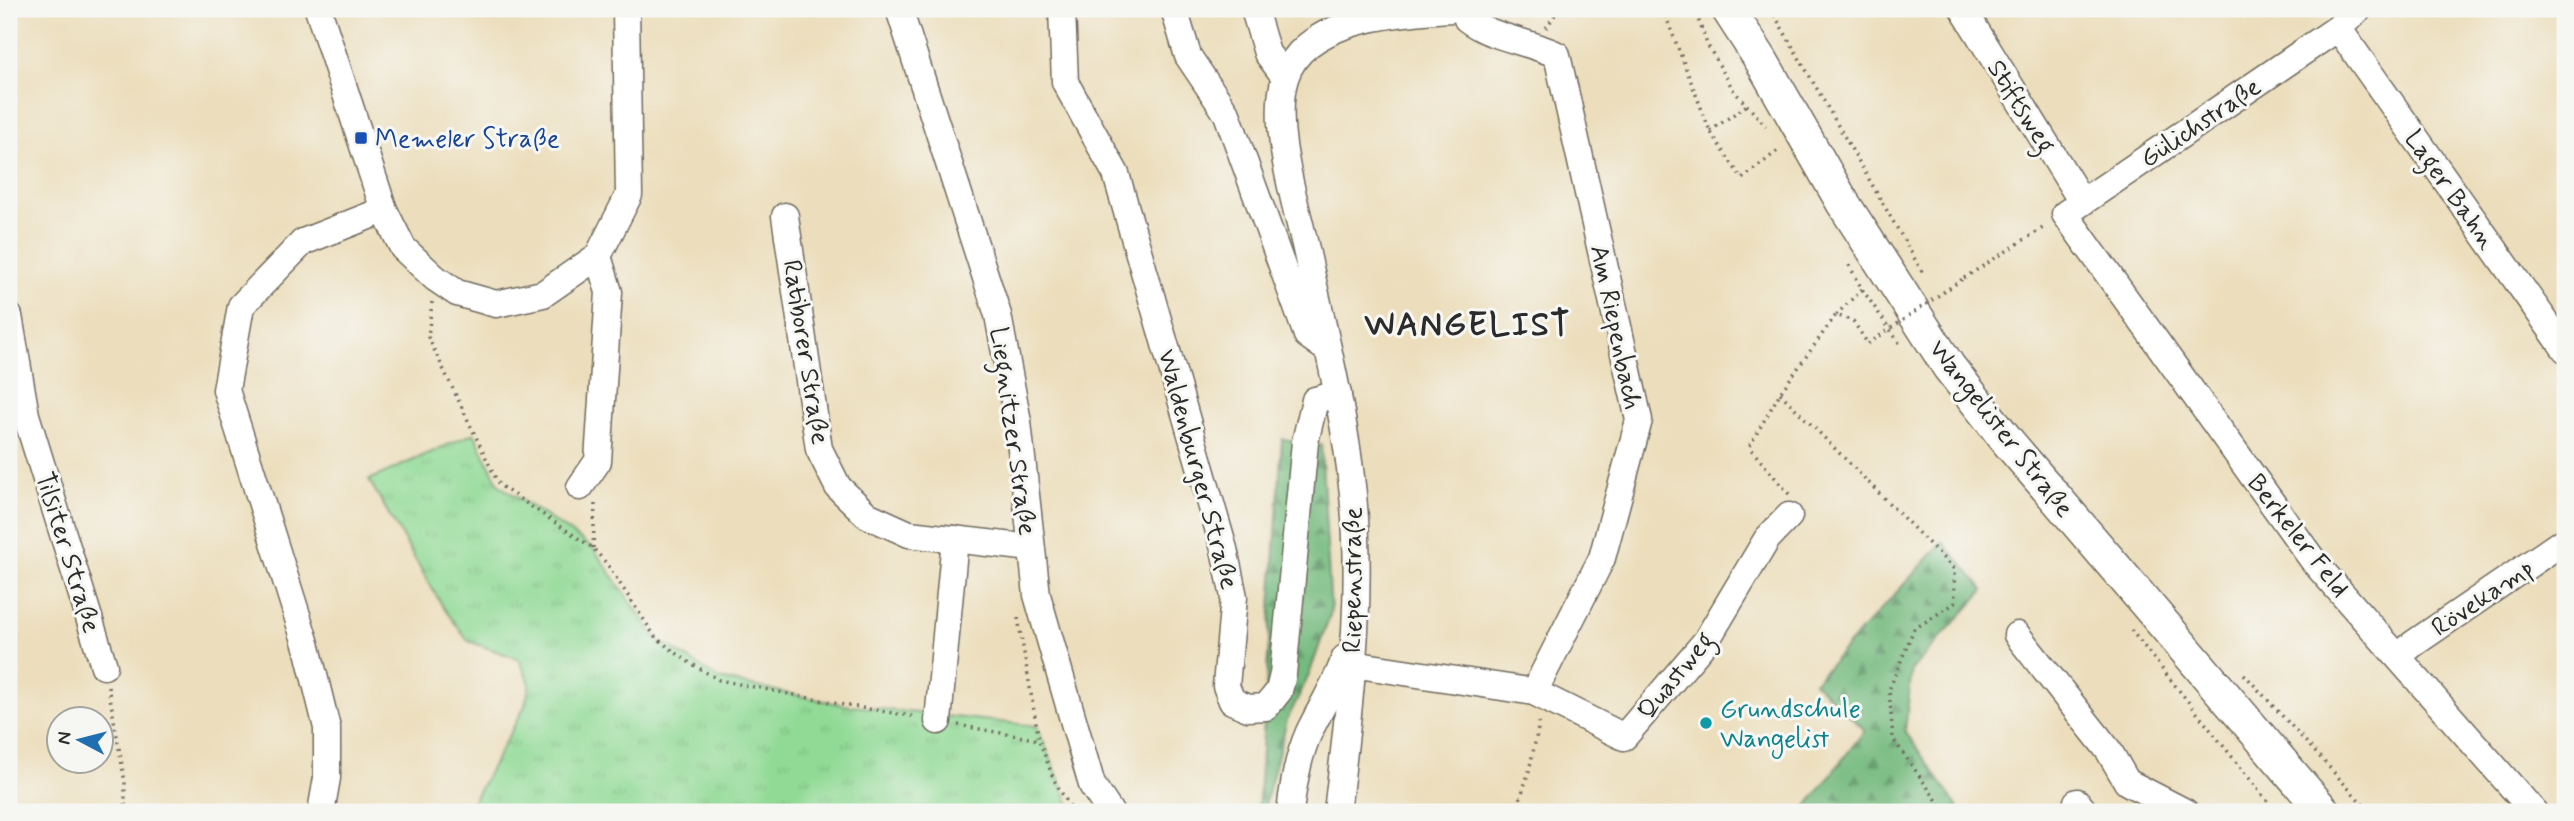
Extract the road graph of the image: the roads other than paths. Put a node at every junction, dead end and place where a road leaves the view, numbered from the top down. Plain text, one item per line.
1 (318, 9) edge
2 (626, 9) edge
3 (899, 9) edge
4 (1062, 9) edge
5 (1174, 9) edge
6 (1254, 9) edge
7 (1451, 9) edge
8 (1467, 9) edge
9 (1728, 9) edge
10 (1963, 9) edge
11 (2348, 15) edge
12 (1285, 77) junction
13 (2074, 208) junction
14 (384, 210) junction
15 (785, 216) dead end
16 (598, 256) junction
17 (9, 316) edge
18 (2565, 349) edge
19 (1328, 350) junction
20 (1338, 394) junction
21 (580, 487) road end
22 (1789, 516) road end
23 (955, 539) junction
24 (2565, 540) edge
25 (1031, 548) junction
26 (1354, 630) junction
27 (2017, 635) dead end
28 (2399, 656) junction
29 (1353, 664) junction
30 (104, 666) road end
31 (1539, 694) junction
32 (937, 721) road end
33 (1341, 777) junction
34 (1291, 800) edge
35 (321, 812) edge
36 (1110, 812) edge
37 (1337, 812) edge
38 (2185, 812) edge
39 (2324, 812) edge
40 (2534, 812) edge

1 - 14 street
2 - 16 street
3 - 25 street, Liegnitzer Straße
4 - 20 street, Waldenburger Straße
5 - 19 street
6 - 12 street
7 - 12 street
8 - 31 street, Am Riepenbach
9 - 39 main road, Wangelister Straße
10 - 13 street, Stiftsweg
11 - 13 street, Gülichstraße
11 - 18 street, Lager Bahn
12 - 19 street, Riepenstraße
13 - 28 street, Berkeler Feld
14 - 16 street
14 - 35 street
15 - 23 street, Ratiborer Straße
16 - 21 street
17 - 30 street, Tilsiter Straße
19 - 20 street, Riepenstraße
20 - 26 street, Riepenstraße
22 - 31 street, Quastweg
23 - 25 street, Ratiborer Straße
23 - 32 street
24 - 28 street, Rövekamp
25 - 36 street, Liegnitzer Straße
26 - 29 street, Riepenstraße
26 - 34 street
27 - 38 street
28 - 40 street, Berkeler Feld
29 - 31 street, Quastweg
29 - 33 street, Riepenstraße
33 - 34 street
33 - 37 street, Riepenstraße

